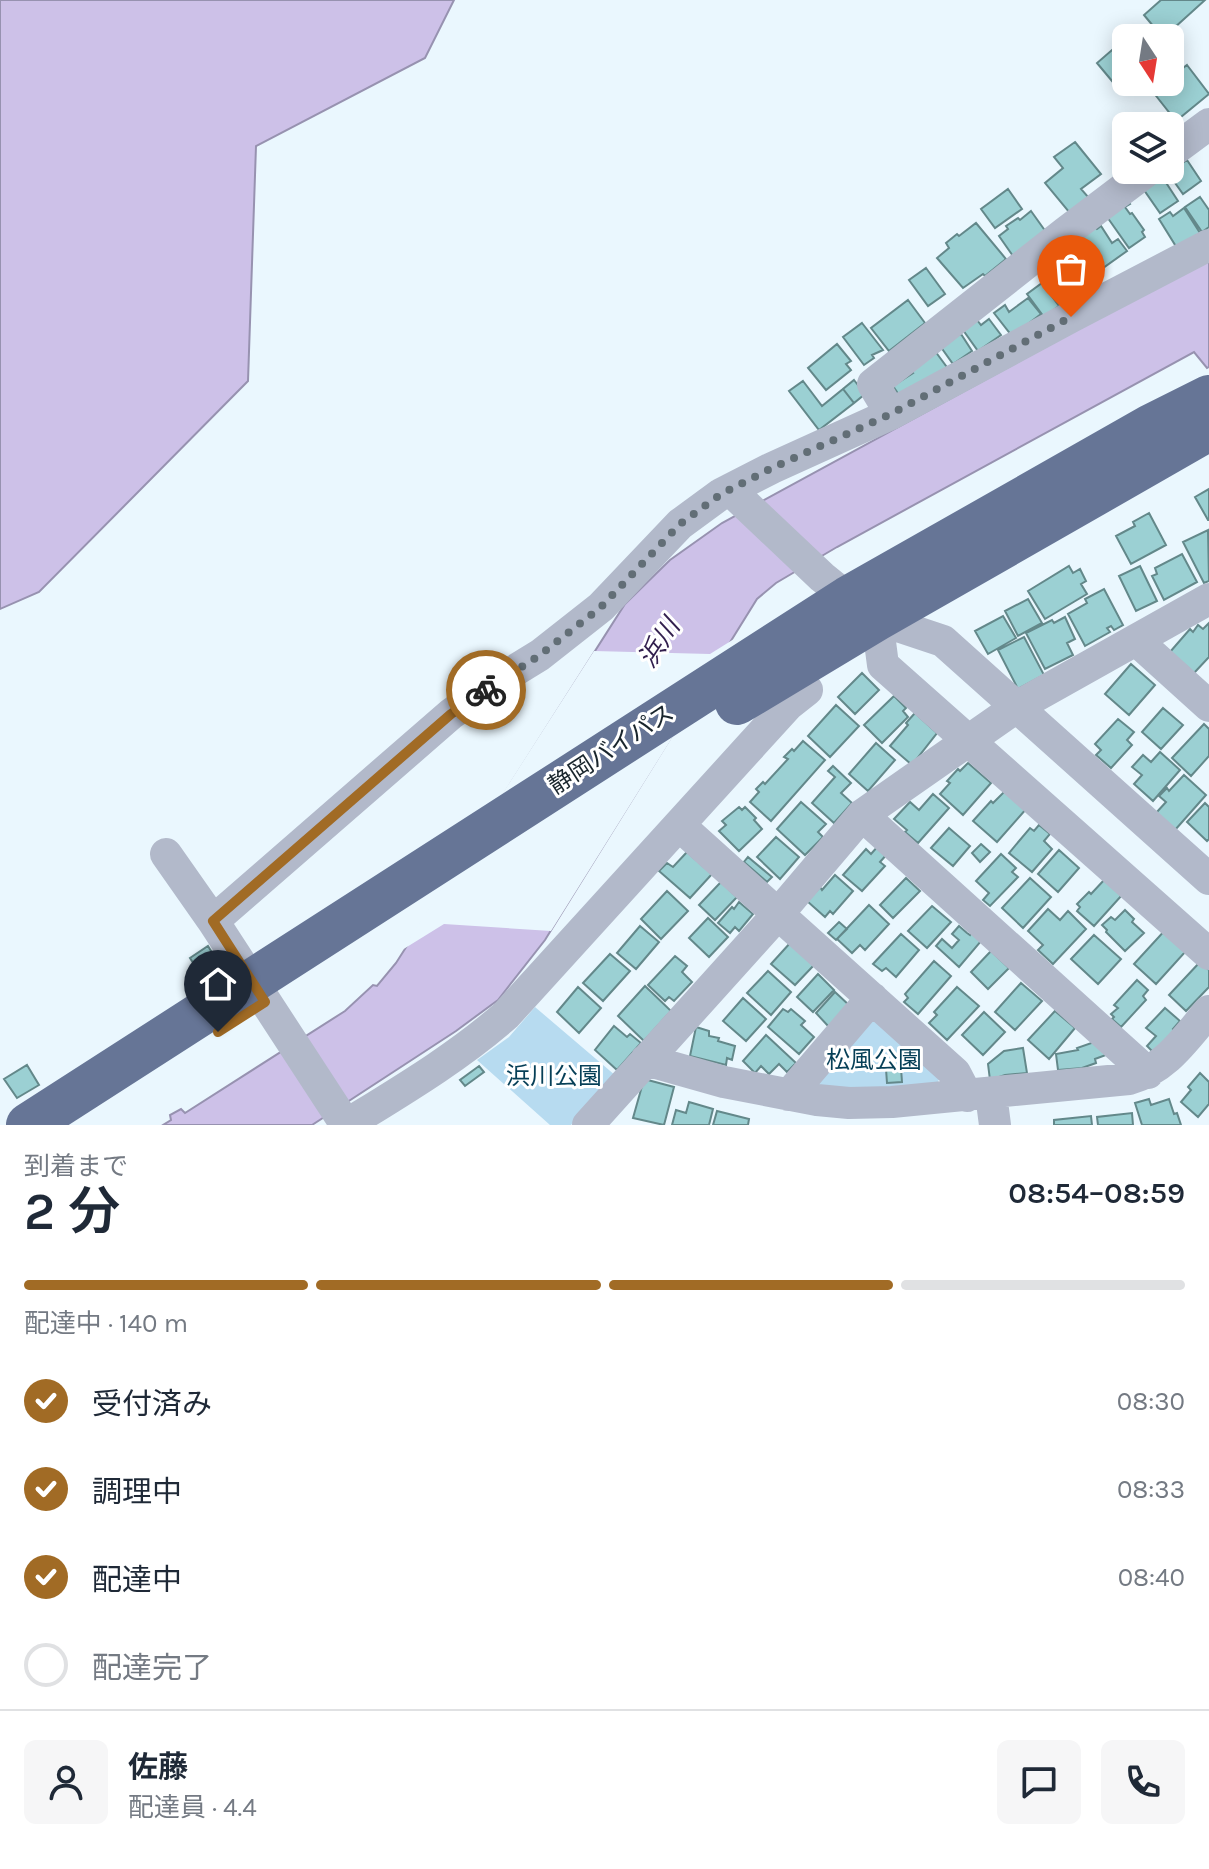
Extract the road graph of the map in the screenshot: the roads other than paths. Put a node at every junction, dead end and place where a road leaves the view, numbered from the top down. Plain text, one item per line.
1 (1209, 124) edge
2 (1184, 143) edge
3 (1129, 184) edge
4 (1209, 245) edge
5 (1209, 397) edge
6 (891, 414) junction
7 (1209, 429) edge
8 (736, 494) junction
9 (849, 598) junction
10 (1209, 599) edge
11 (1136, 640) junction
12 (807, 690) dead end
13 (1018, 706) junction
14 (1209, 706) edge
15 (969, 742) junction
16 (862, 815) junction
17 (680, 826) junction
18 (166, 854) dead end
19 (1209, 879) edge
20 (778, 914) junction
21 (213, 921) junction
22 (1209, 954) edge
23 (259, 992) junction
24 (872, 998) junction
25 (1209, 1011) edge
26 (646, 1060) junction
27 (1148, 1073) junction
28 (789, 1095) junction
29 (984, 1105) edge
30 (28, 1125) edge
31 (74, 1125) edge
32 (346, 1125) edge
33 (356, 1125) edge
34 (588, 1125) edge

1 - 2 street
3 - 6 street
4 - 6 street
5 - 9 highway, 静岡バイパス
6 - 8 street
7 - 9 highway, 静岡バイパス
8 - 9 street
8 - 21 street
9 - 13 street
9 - 15 street
9 - 23 highway, 静岡バイパス
9 - 23 highway, 静岡バイパス
10 - 11 street
11 - 13 street
11 - 14 street
12 - 17 street
13 - 15 street
13 - 19 street
15 - 16 street
15 - 22 street
16 - 20 street
16 - 27 street
17 - 20 street
17 - 32 street
18 - 21 street
20 - 24 street
20 - 26 street
21 - 23 street
23 - 30 highway, 静岡バイパス
23 - 31 highway, 静岡バイパス
23 - 32 street
24 - 28 street
24 - 29 street
25 - 27 street
26 - 28 street
26 - 34 street
27 - 29 street
28 - 29 street
32 - 33 street

